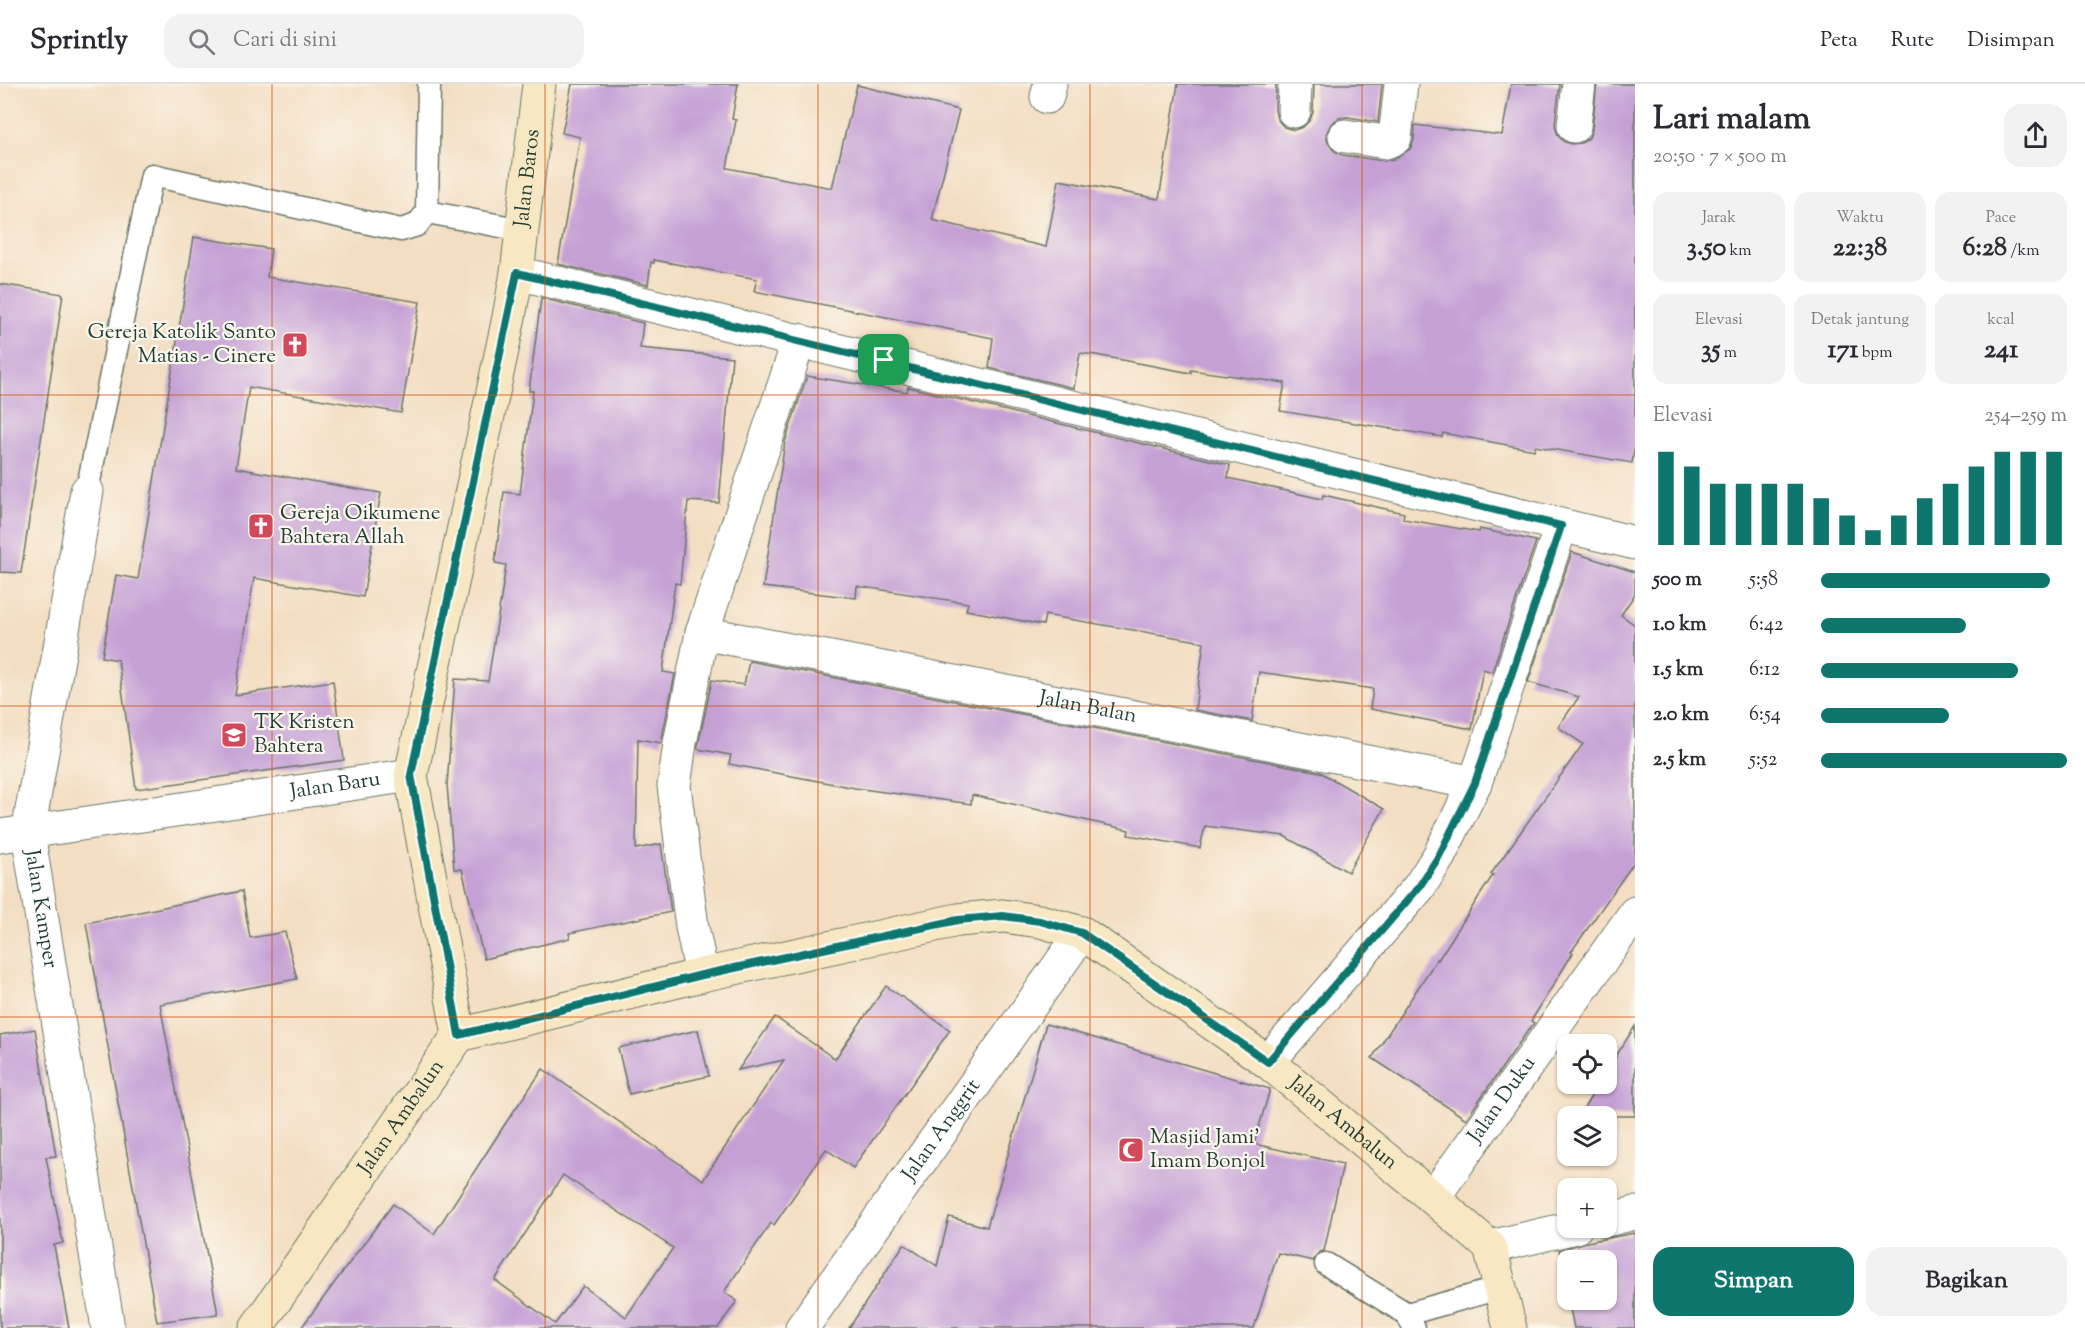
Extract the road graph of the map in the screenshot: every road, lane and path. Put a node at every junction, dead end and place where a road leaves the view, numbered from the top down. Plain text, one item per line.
1 (429, 84) edge
2 (539, 84) edge
3 (1401, 84) edge
4 (1579, 84) edge
5 (1574, 126) dead end
6 (1345, 136) dead end
7 (427, 212) junction
8 (522, 230) junction
9 (517, 273) junction
10 (799, 340) junction
11 (87, 491) joint
12 (1561, 526) junction
13 (1635, 543) edge
14 (702, 633) junction
15 (411, 775) junction
16 (1475, 783) junction
17 (14, 835) edge
18 (1635, 913) edge
19 (1082, 933) junction
20 (702, 975) junction
21 (459, 1035) junction
22 (1268, 1062) junction
23 (1433, 1198) junction
24 (1635, 1213) edge
25 (1617, 1217) edge
26 (1557, 1231) edge
27 (1490, 1247) junction
28 (1326, 1264) dead end
29 (1500, 1288) junction
30 (1410, 1321) edge
31 (108, 1328) edge
32 (256, 1328) edge
33 (802, 1328) edge
34 (1510, 1328) edge

1 - 7 lane
2 - 8 street, Jalan Baros
3 - 6 street
4 - 5 street
7 - 8 lane
7 - 11 lane
8 - 9 street, Jalan Baros
9 - 10 street
9 - 15 street, Jalan Baros
10 - 12 street
10 - 14 street
11 - 17 street, Jalan Kamper
12 - 13 street
12 - 16 street
14 - 16 street, Jalan Balan
14 - 20 street
15 - 17 street, Jalan Baru
15 - 21 street, Jalan Baru
16 - 22 street
17 - 31 street, Jalan Kamper
18 - 23 street, Jalan Duku
19 - 20 street, Jalan Ambalun
19 - 22 street, Jalan Ambalun
19 - 33 street, Jalan Anggrit
20 - 21 street, Jalan Ambalun
21 - 32 street, Jalan Ambalun
22 - 23 street, Jalan Ambalun
23 - 27 street, Jalan Ambalun
24 - 25 street
26 - 27 street
27 - 29 street
28 - 30 lane
29 - 30 lane
29 - 34 street

